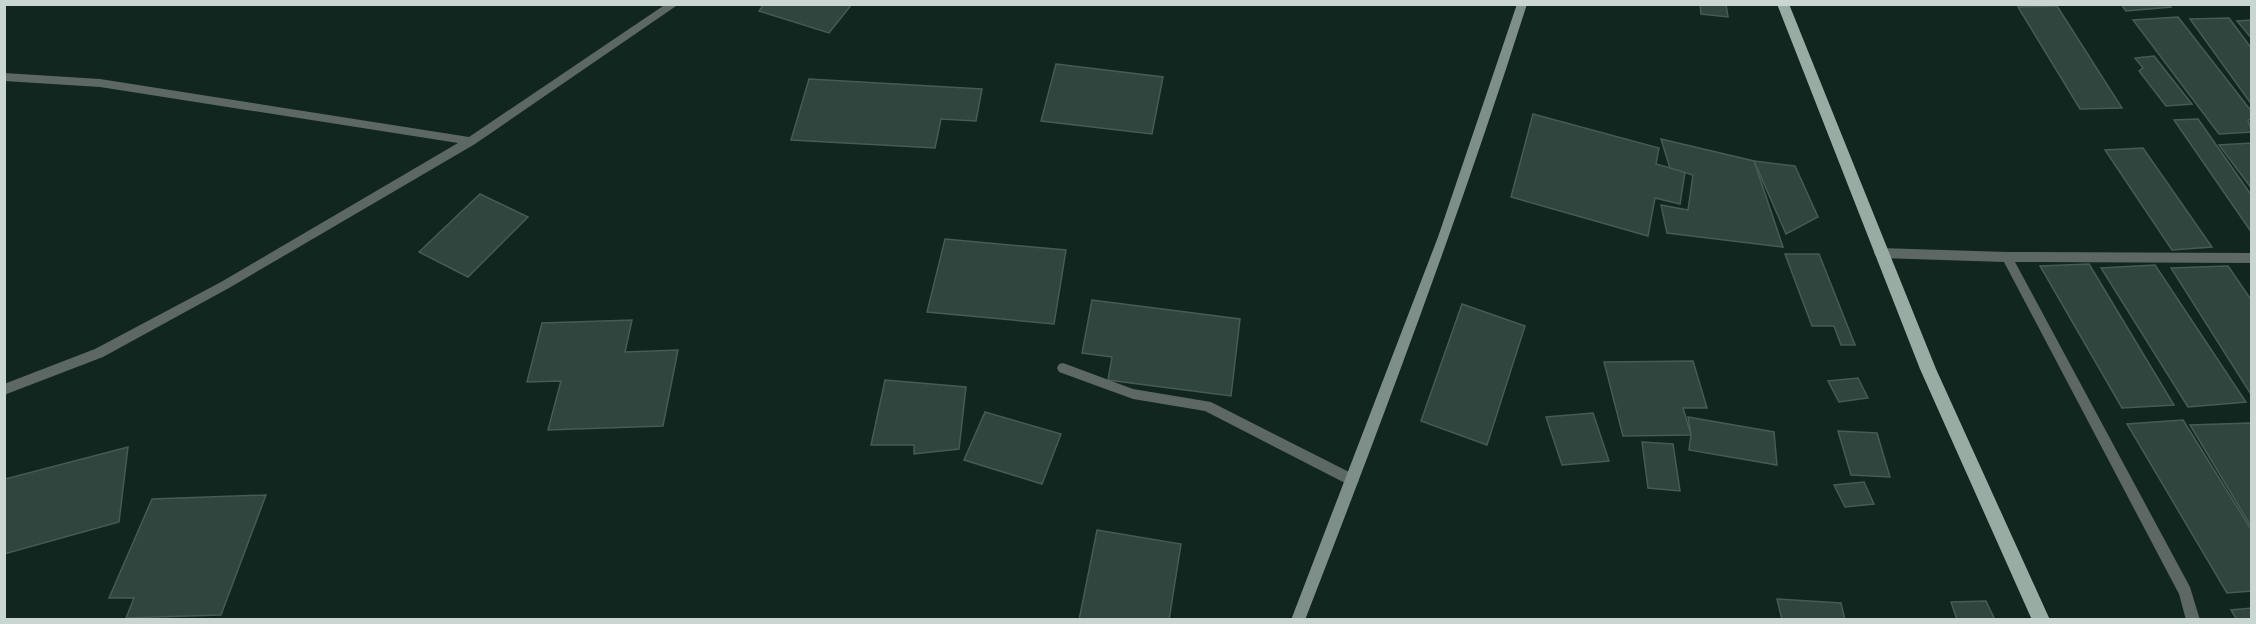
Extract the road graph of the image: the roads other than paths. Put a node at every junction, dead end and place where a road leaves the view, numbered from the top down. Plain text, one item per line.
1 (674, 4) edge
2 (1522, 4) edge
3 (1783, 4) edge
4 (4, 76) edge
5 (471, 141) junction
6 (1880, 253) junction
7 (2007, 257) junction
8 (2252, 258) edge
9 (1063, 368) dead end
10 (4, 390) edge
11 (1352, 480) junction
12 (1298, 620) edge
13 (2041, 620) edge
14 (2193, 620) edge

1 - 5 street
2 - 11 main road
3 - 6 main road
4 - 5 street
5 - 10 street
6 - 7 street
6 - 13 main road
7 - 8 street
7 - 14 street
9 - 11 street
11 - 12 main road

